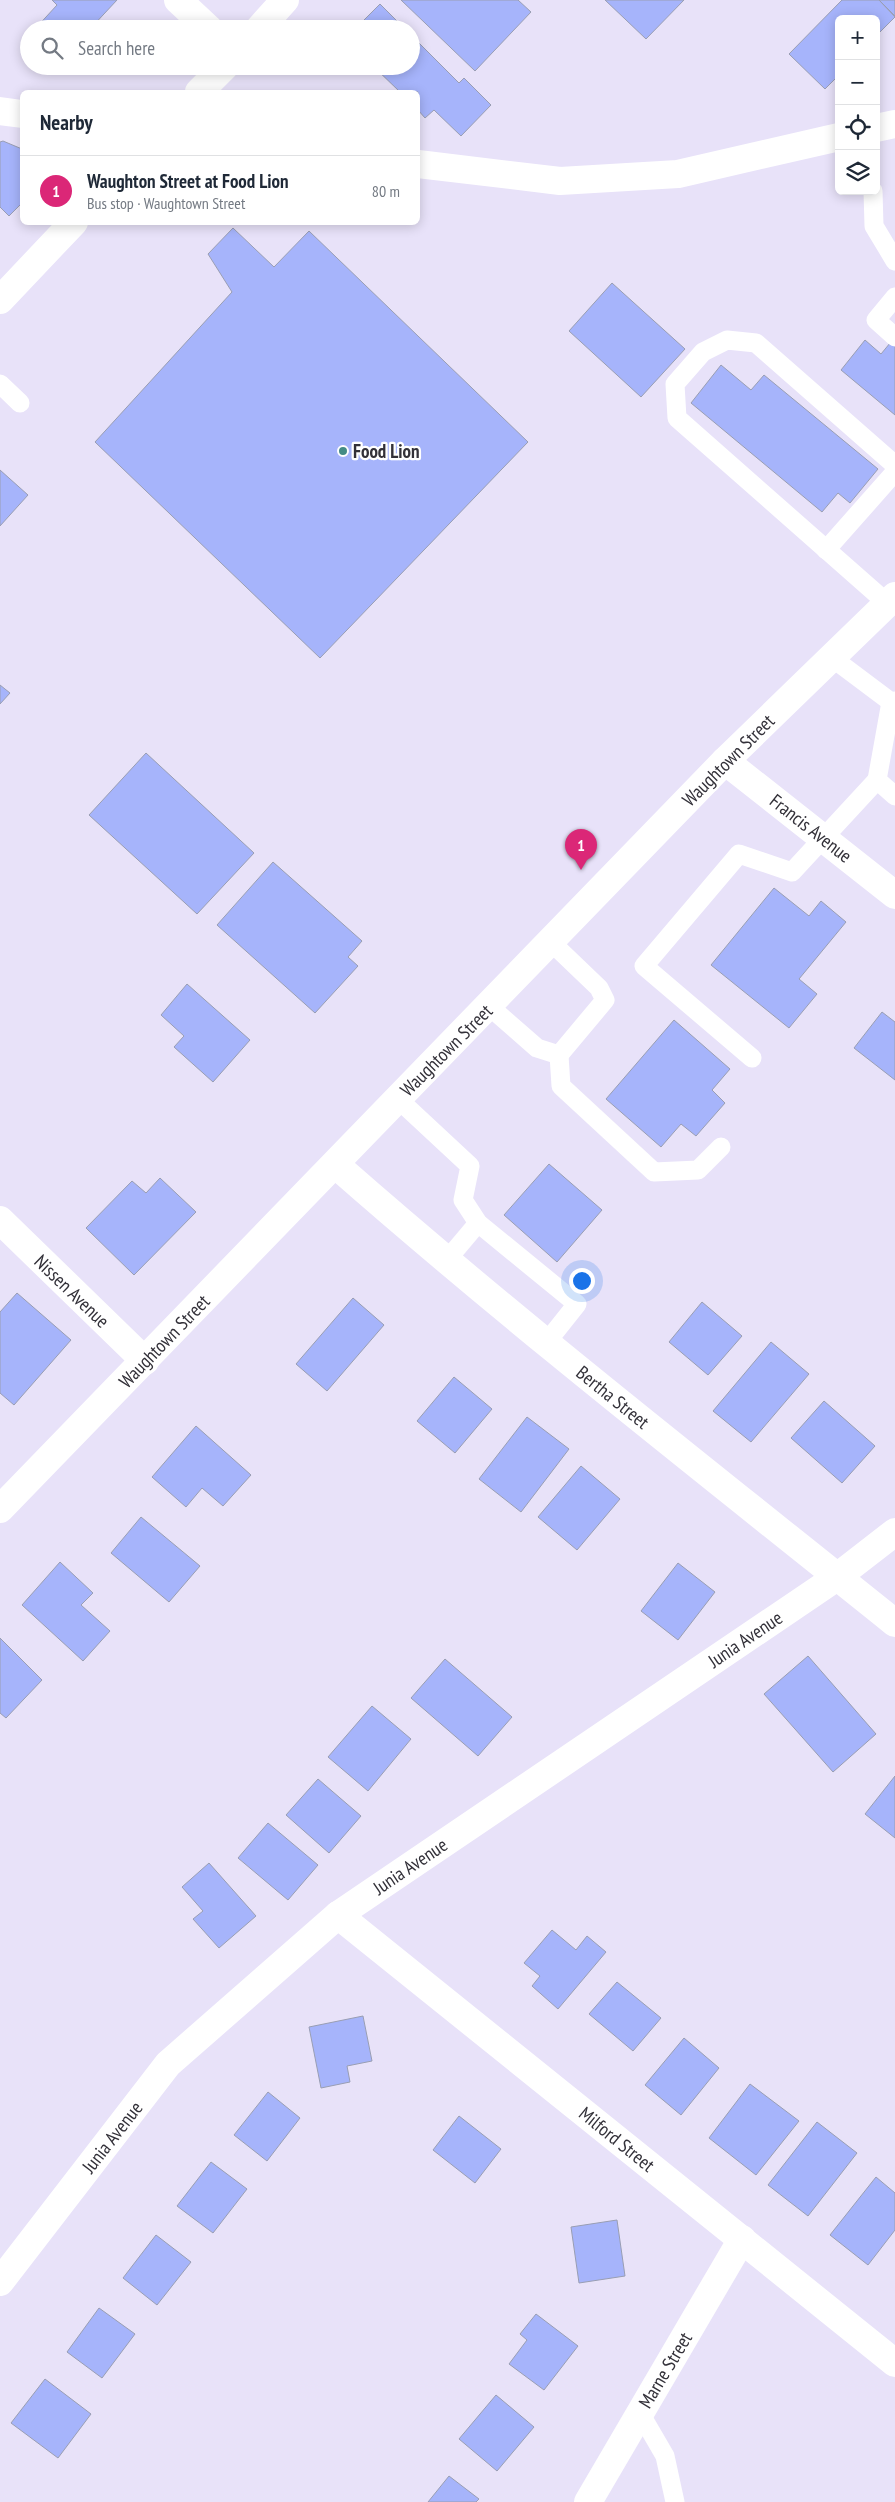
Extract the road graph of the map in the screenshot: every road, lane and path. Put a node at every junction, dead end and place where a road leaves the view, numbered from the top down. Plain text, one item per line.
1 (178, 0) edge
2 (286, 0) edge
3 (199, 20) edge
4 (267, 20) edge
5 (216, 75) edge
6 (201, 90) edge
7 (0, 111) edge
8 (20, 114) edge
9 (895, 124) edge
10 (880, 127) edge
11 (835, 138) edge
12 (420, 164) edge
13 (873, 195) edge
14 (71, 225) edge
15 (895, 261) edge
16 (895, 297) edge
17 (0, 300) edge
18 (895, 337) edge
19 (0, 384) edge
20 (20, 403) dead end
21 (895, 465) edge
22 (895, 472) edge
23 (826, 550) junction
24 (891, 599) edge
25 (831, 657) junction
26 (893, 702) edge
27 (725, 761) junction
28 (877, 780) junction
29 (895, 796) edge
30 (824, 837) junction
31 (895, 895) edge
32 (551, 942) junction
33 (489, 1006) junction
34 (559, 1055) junction
35 (752, 1058) dead end
36 (398, 1099) junction
37 (721, 1147) dead end
38 (336, 1164) junction
39 (0, 1220) edge
40 (478, 1223) junction
41 (446, 1261) junction
42 (546, 1343) junction
43 (145, 1361) junction
44 (0, 1509) edge
45 (895, 1532) edge
46 (837, 1576) junction
47 (895, 1623) edge
48 (338, 1915) junction
49 (742, 2239) junction
50 (0, 2282) edge
51 (895, 2363) edge
52 (640, 2413) junction
53 (588, 2502) edge
54 (675, 2502) edge

1 - 3 street
2 - 4 street
5 - 6 street
7 - 8 street
9 - 10 street
11 - 12 street
13 - 15 lane
14 - 17 street
16 - 18 lane
19 - 20 lane
21 - 23 lane
22 - 23 lane
23 - 24 lane
24 - 25 street, Waughtown Street
25 - 26 lane
25 - 27 street, Waughtown Street
26 - 28 lane
27 - 30 street, Francis Avenue
27 - 32 street, Waughtown Street
28 - 29 lane
28 - 30 lane
30 - 31 street, Francis Avenue
30 - 35 lane
32 - 33 street, Waughtown Street
32 - 34 lane
33 - 34 lane
33 - 36 street, Waughtown Street
34 - 37 lane
36 - 38 street, Waughtown Street
36 - 40 lane
38 - 41 street, Bertha Street
38 - 43 street, Waughtown Street
39 - 43 street, Nissen Avenue
40 - 41 lane
40 - 42 lane
41 - 42 street, Bertha Street
42 - 46 street, Bertha Street
43 - 44 street, Waughtown Street
45 - 46 street, Junia Avenue
46 - 47 street, Bertha Street
46 - 48 street, Junia Avenue
48 - 49 street, Milford Street
48 - 50 street, Junia Avenue
49 - 51 street, Milford Street
49 - 52 street, Marne Street
52 - 53 street, Marne Street
52 - 54 lane

